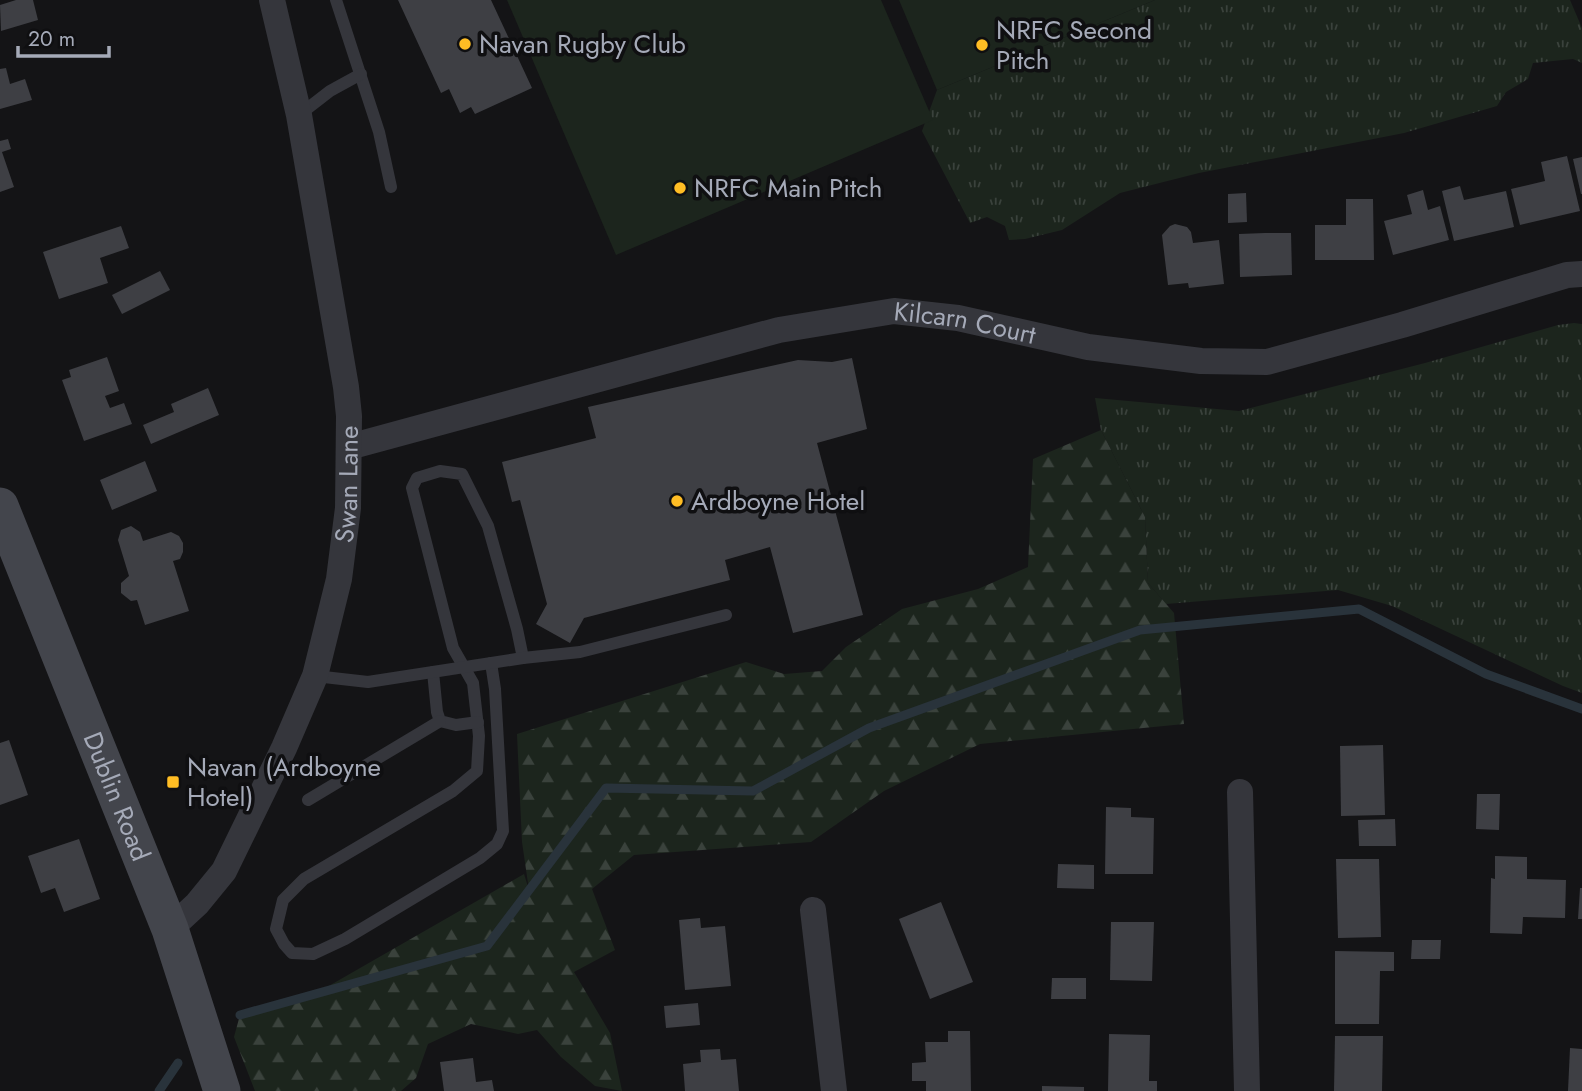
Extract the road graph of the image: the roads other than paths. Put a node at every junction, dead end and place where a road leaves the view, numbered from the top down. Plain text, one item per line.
1 (272, 0) edge
2 (336, 0) edge
3 (361, 74) junction
4 (299, 115) junction
5 (391, 187) dead end
6 (1582, 274) edge
7 (348, 447) junction
8 (0, 506) edge
9 (726, 615) dead end
10 (523, 658) junction
11 (491, 663) junction
12 (463, 668) junction
13 (433, 672) junction
14 (315, 676) junction
15 (440, 721) junction
16 (478, 722) junction
17 (1240, 792) dead end
18 (308, 800) dead end
19 (813, 910) dead end
20 (170, 929) junction
21 (222, 1091) edge
22 (834, 1091) edge
23 (1247, 1091) edge

1 - 4 street, Swan Lane
2 - 3 lane
3 - 4 lane
3 - 5 lane
4 - 7 street, Swan Lane
6 - 7 street, Kilcarn Court
7 - 14 street, Swan Lane
8 - 20 main road, Dublin Road
9 - 10 lane
10 - 11 lane
10 - 12 lane
11 - 12 lane
11 - 16 lane
12 - 13 lane
12 - 16 lane
13 - 14 lane
13 - 15 lane
14 - 20 street, Swan Lane
15 - 16 lane
15 - 18 lane
17 - 23 street
19 - 22 street
20 - 21 main road, Dublin Road

